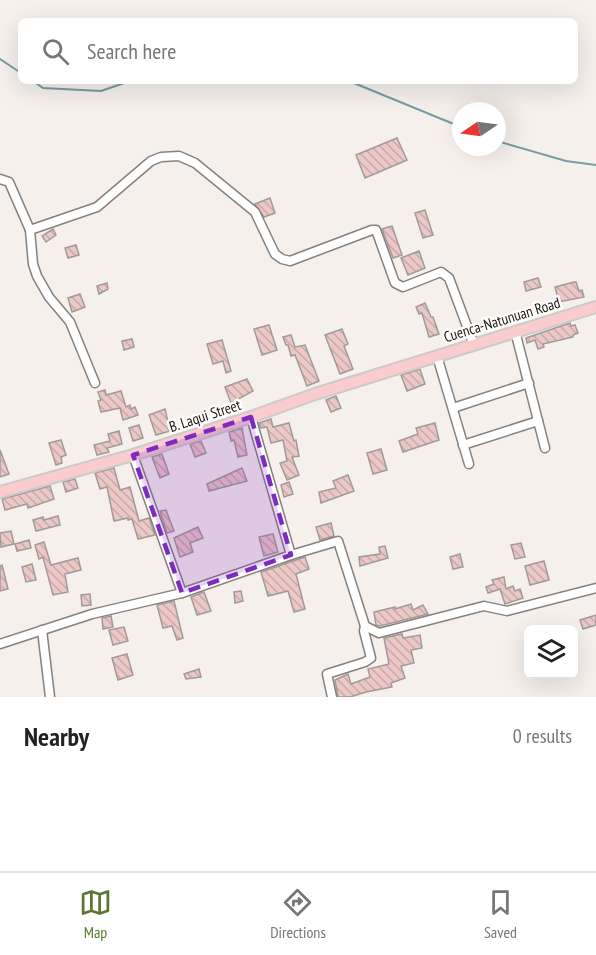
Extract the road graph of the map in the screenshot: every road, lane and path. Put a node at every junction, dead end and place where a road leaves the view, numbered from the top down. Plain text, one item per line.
1 (0, 179) edge
2 (30, 230) junction
3 (596, 307) edge
4 (515, 331) junction
5 (474, 345) junction
6 (437, 356) junction
7 (416, 362) joint
8 (95, 383) dead end
9 (529, 383) junction
10 (453, 408) junction
11 (251, 417) junction
12 (538, 421) junction
13 (463, 444) junction
14 (545, 448) dead end
15 (133, 455) junction
16 (469, 464) dead end
17 (0, 492) edge
18 (291, 555) junction
19 (596, 588) edge
20 (182, 593) junction
21 (365, 626) junction
22 (42, 630) junction
23 (0, 644) edge
24 (50, 697) edge
25 (332, 697) edge

1 - 2 street
2 - 5 street
2 - 8 street
3 - 4 main road, Cuenca-Natunuan Road
4 - 5 main road, Cuenca-Natunuan Road
4 - 9 street
5 - 6 main road, Cuenca-Natunuan Road
6 - 7 main road, Cuenca-Natunuan Road
6 - 10 street
7 - 11 main road, B. Laqui Street
9 - 10 street
9 - 12 street
10 - 13 street
11 - 15 main road, B. Laqui Street
11 - 18 street
12 - 13 street
12 - 14 street
13 - 16 street
15 - 17 main road, B. Laqui Street
15 - 20 street
18 - 20 street
18 - 21 street
19 - 21 street
20 - 22 street
21 - 25 street
22 - 23 street
22 - 24 street

